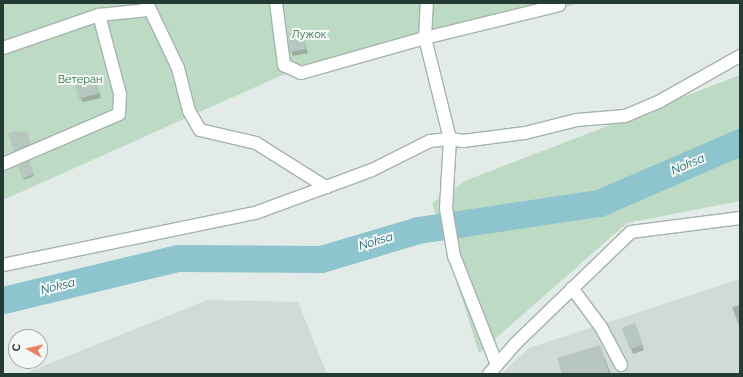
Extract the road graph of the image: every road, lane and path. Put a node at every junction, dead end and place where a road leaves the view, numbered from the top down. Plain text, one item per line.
1 (276, 3) edge
2 (427, 3) edge
3 (559, 3) edge
4 (148, 7) edge
5 (99, 15) junction
6 (425, 38) junction
7 (3, 48) edge
8 (740, 56) edge
9 (450, 139) junction
10 (3, 164) edge
11 (326, 187) junction
12 (740, 218) edge
13 (3, 265) edge
14 (572, 288) junction
15 (621, 365) dead end
16 (493, 370) edge

1 - 6 lane
2 - 6 lane
3 - 6 lane
4 - 5 lane
4 - 11 lane
5 - 7 lane
5 - 10 lane
6 - 9 lane
8 - 9 lane
9 - 11 lane
9 - 16 lane
11 - 13 lane
12 - 14 lane
14 - 15 lane
14 - 16 lane

